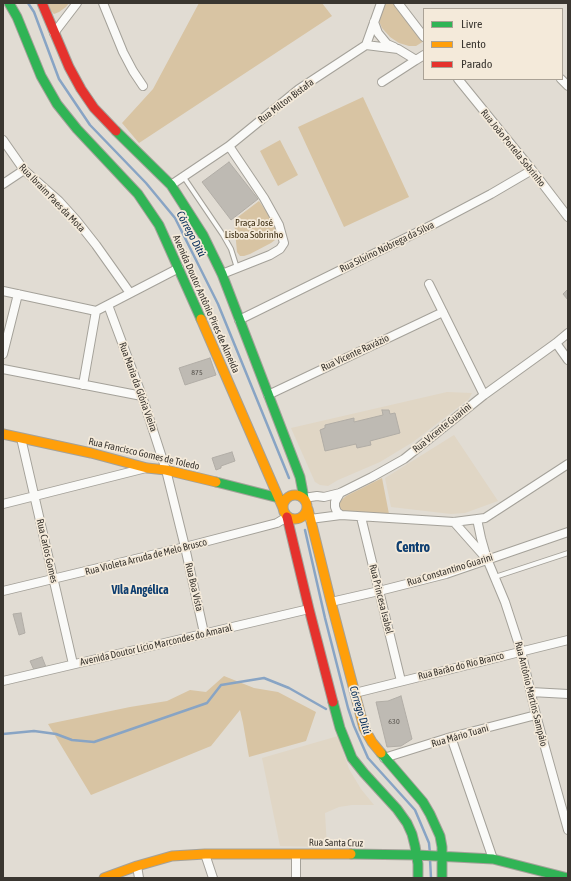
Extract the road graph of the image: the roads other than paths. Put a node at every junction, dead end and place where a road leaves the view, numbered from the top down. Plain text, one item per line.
1 (10, 3) edge
2 (42, 3) edge
3 (78, 3) edge
4 (103, 3) edge
5 (381, 3) edge
6 (398, 3) edge
7 (374, 22) junction
8 (54, 34) junction
9 (423, 36) edge
10 (366, 45) junction
11 (398, 48) junction
12 (423, 56) edge
13 (416, 60) junction
14 (459, 80) edge
15 (382, 82) dead end
16 (143, 86) dead end
17 (3, 140) edge
18 (229, 146) junction
19 (24, 170) junction
20 (532, 170) junction
21 (183, 176) junction
22 (3, 184) edge
23 (171, 185) junction
24 (568, 217) edge
25 (179, 268) junction
26 (238, 268) junction
27 (222, 274) junction
28 (429, 284) dead end
29 (3, 291) edge
30 (130, 293) junction
31 (18, 294) junction
32 (108, 305) junction
33 (96, 311) junction
34 (443, 312) junction
35 (239, 320) junction
36 (568, 333) edge
37 (556, 342) junction
38 (3, 354) edge
39 (568, 360) edge
40 (3, 369) edge
41 (83, 385) junction
42 (268, 395) junction
43 (484, 395) junction
44 (142, 396) junction
45 (3, 434) edge
46 (21, 438) junction
47 (568, 464) edge
48 (147, 468) junction
49 (166, 470) junction
50 (340, 494) junction
51 (34, 496) junction
52 (279, 498) junction
53 (304, 498) junction
54 (3, 504) edge
55 (283, 508) junction
56 (308, 509) junction
57 (341, 515) junction
58 (287, 517) junction
59 (361, 517) junction
60 (310, 519) junction
61 (477, 519) junction
62 (454, 522) junction
63 (568, 532) edge
64 (186, 547) junction
65 (568, 553) edge
66 (487, 559) junction
67 (495, 577) junction
68 (54, 579) junction
69 (3, 591) edge
70 (379, 591) junction
71 (331, 602) junction
72 (309, 609) junction
73 (204, 633) junction
74 (568, 640) edge
75 (521, 651) junction
76 (73, 664) junction
77 (3, 681) edge
78 (401, 681) junction
79 (531, 692) junction
80 (355, 693) junction
81 (568, 694) edge
82 (536, 715) junction
83 (451, 737) junction
84 (384, 758) junction
85 (568, 830) edge
86 (205, 854) junction
87 (296, 854) junction
88 (420, 855) junction
89 (440, 856) junction
90 (493, 859) junction
91 (137, 866) junction
92 (104, 878) edge
93 (139, 878) edge
94 (213, 878) edge
95 (296, 878) edge
96 (418, 878) edge
97 (442, 878) edge
98 (568, 878) edge

1 - 25 main road, Avenida Doutor Antônio Pires de Almeida
2 - 8 main road
3 - 8 street
4 - 16 street
5 - 7 street
6 - 9 street
7 - 10 street
7 - 11 street
8 - 23 main road
10 - 11 street
10 - 18 street, Rua Milton Bistafa
11 - 13 street
12 - 13 street
13 - 15 street
14 - 20 street, Rua João Portela Sobrinho
17 - 19 street, Rua Ibraim Paes da Mota
18 - 21 street, Rua Milton Bistafa
18 - 26 street
19 - 22 street
19 - 30 street, Rua Ibraim Paes da Mota
20 - 24 street, Rua João Portela Sobrinho
20 - 35 street, Rua Silvino Nobrega da Silva
21 - 23 street, Rua Milton Bistafa
21 - 26 lane
23 - 27 main road
25 - 30 street
25 - 52 main road, Avenida Doutor Antônio Pires de Almeida
26 - 27 street
27 - 35 main road
28 - 34 street
29 - 31 street
30 - 32 street
31 - 33 street
31 - 38 street
32 - 33 street
32 - 44 street, Rua Maria da Glória Vieira
33 - 41 street
34 - 42 street, Rua Vicente Ravázio
34 - 43 street
35 - 42 main road
36 - 37 street, Rua Vicente Guarini
37 - 39 street
37 - 43 street, Rua Vicente Guarini
40 - 41 street
41 - 44 street
42 - 53 main road
43 - 50 street, Rua Vicente Guarini
44 - 49 street, Rua Maria da Glória Vieira
45 - 46 main road, Rua Francisco Gomes de Toledo
46 - 48 main road, Rua Francisco Gomes de Toledo
46 - 51 street, Rua Carlos Gomes
47 - 61 street
48 - 49 main road, Rua Francisco Gomes de Toledo
48 - 51 street
49 - 52 main road, Rua Francisco Gomes de Toledo
49 - 64 street, Rua Boa Vista
50 - 53 street, Rua Vicente Guarini
50 - 57 street
51 - 54 street
51 - 68 street, Rua Carlos Gomes
52 - 55 main road, Avenida Doutor Antônio Pires de Almeida
53 - 55 main road
53 - 56 main road
55 - 58 main road
56 - 58 main road
56 - 60 main road
57 - 59 street
57 - 60 street
58 - 64 street, Rua Violeta Arruda de Melo Brusco
58 - 72 main road
59 - 62 street
59 - 70 street, Rua Princesa Isabel
60 - 71 main road
61 - 62 street
61 - 66 street
62 - 66 street
63 - 66 street, Rua Constantino Guarini
64 - 68 street, Rua Violeta Arruda de Melo Brusco
64 - 73 street, Rua Boa Vista
65 - 67 lane
66 - 67 street, Rua Antônio Martins Sampáio
66 - 70 street, Rua Constantino Guarini
67 - 75 street, Rua Antônio Martins Sampáio
68 - 69 street, Rua Violeta Arruda de Melo Brusco
68 - 76 street, Rua Carlos Gomes
70 - 71 street, Rua Constantino Guarini
70 - 78 street, Rua Princesa Isabel
71 - 80 main road
72 - 73 street, Avenida Doutor Lício Marcondes do Amaral
72 - 88 main road
73 - 76 street, Avenida Doutor Lício Marcondes do Amaral
74 - 75 street, Rua Barão do Rio Branco
75 - 78 street, Rua Barão do Rio Branco
75 - 79 street, Rua Antônio Martins Sampáio
76 - 77 street, Avenida Doutor Lício Marcondes do Amaral
78 - 80 street, Rua Barão do Rio Branco
79 - 81 street
79 - 82 street, Rua Antônio Martins Sampáio
80 - 84 main road
82 - 83 street, Rua Mário Tuani
82 - 85 street, Rua Antônio Martins Sampáio
83 - 84 street, Rua Mário Tuani
83 - 90 street
84 - 89 main road
86 - 87 main road, Rua Santa Cruz
86 - 91 main road, Rua Santa Cruz
86 - 94 street
87 - 88 main road, Rua Santa Cruz
87 - 95 street
88 - 89 main road, Rua Santa Cruz
88 - 96 main road
89 - 90 main road, Rua Santa Cruz
89 - 97 main road
90 - 98 main road, Rua Santa Cruz
91 - 92 main road, Rua Santa Cruz
91 - 93 street

